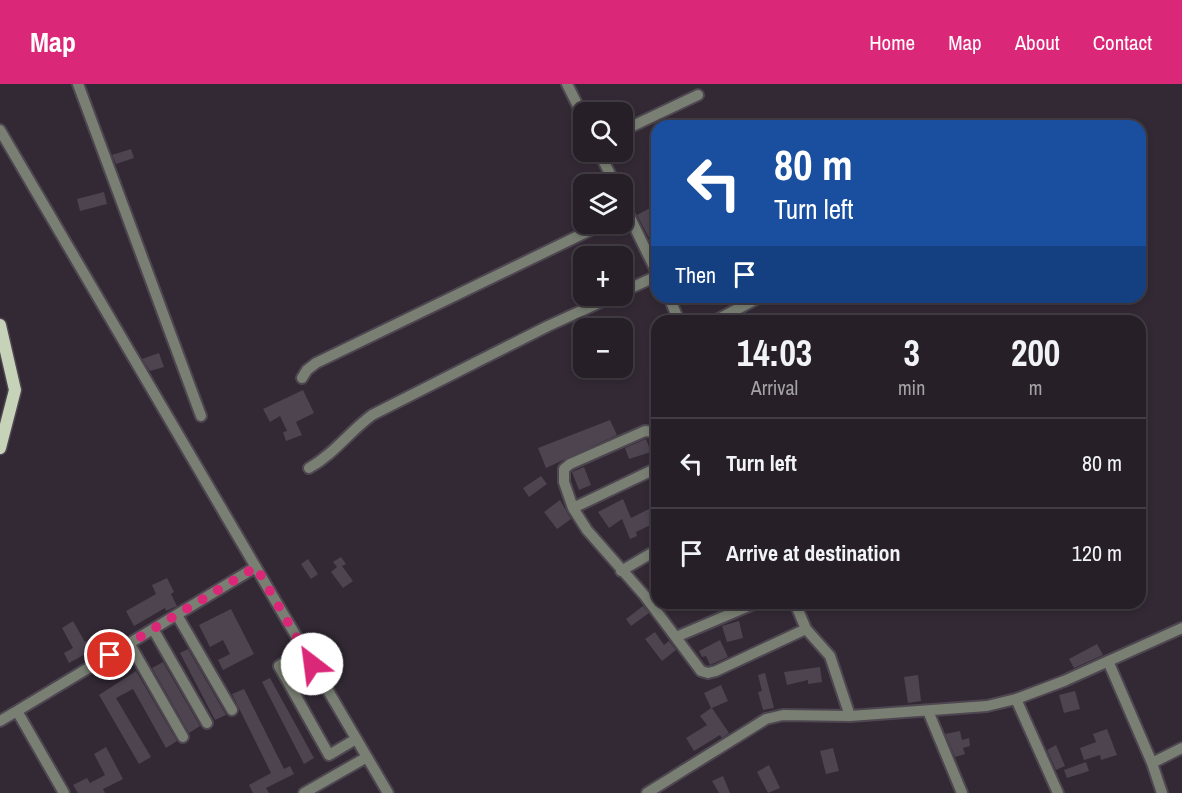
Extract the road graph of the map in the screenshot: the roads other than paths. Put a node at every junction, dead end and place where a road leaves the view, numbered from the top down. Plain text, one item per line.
1 (78, 84) edge
2 (567, 84) edge
3 (698, 95) dead end
4 (576, 102) edge
5 (633, 126) edge
6 (0, 130) edge
7 (633, 227) edge
8 (582, 234) edge
9 (651, 262) edge
10 (651, 277) edge
11 (633, 286) edge
12 (749, 303) edge
13 (593, 306) edge
14 (727, 315) edge
15 (0, 325) edge
16 (302, 378) dead end
17 (201, 416) dead end
18 (651, 432) edge
19 (0, 448) edge
20 (309, 468) dead end
21 (651, 471) edge
22 (573, 508) junction
23 (651, 554) edge
24 (256, 567) junction
25 (621, 571) junction
26 (651, 604) edge
27 (655, 609) edge
28 (742, 609) edge
29 (798, 609) edge
30 (177, 615) junction
31 (1182, 628) edge
32 (153, 629) junction
33 (806, 629) junction
34 (676, 637) junction
35 (129, 644) junction
36 (304, 650) junction
37 (1108, 661) junction
38 (1016, 699) junction
39 (232, 710) dead end
40 (17, 711) junction
41 (928, 711) junction
42 (850, 716) junction
43 (0, 722) edge
44 (207, 723) dead end
45 (183, 737) dead end
46 (356, 739) junction
47 (1182, 748) edge
48 (367, 757) junction
49 (1152, 763) junction
50 (64, 793) edge
51 (304, 793) edge
52 (388, 793) edge
53 (646, 793) edge
54 (962, 793) edge
55 (1058, 793) edge
56 (1162, 793) edge

1 - 17 street
2 - 4 street
3 - 5 street
6 - 24 street
7 - 9 street
8 - 16 street
10 - 11 street
12 - 14 street
13 - 20 street
15 - 19 main road
18 - 22 street
21 - 22 street
22 - 25 street
23 - 25 street
24 - 30 street
24 - 36 street
25 - 26 street
27 - 34 street
28 - 34 street
29 - 33 street
30 - 32 street
30 - 39 street
31 - 37 street
32 - 35 street
32 - 44 street
33 - 34 street
33 - 42 street
35 - 40 street
35 - 45 street
36 - 46 street
36 - 46 street
37 - 38 street
37 - 49 street
38 - 41 street
38 - 55 street
40 - 43 street
40 - 50 street
41 - 42 street
41 - 54 street
42 - 53 street
46 - 48 street
47 - 49 street
48 - 51 street
48 - 52 street
49 - 56 street

